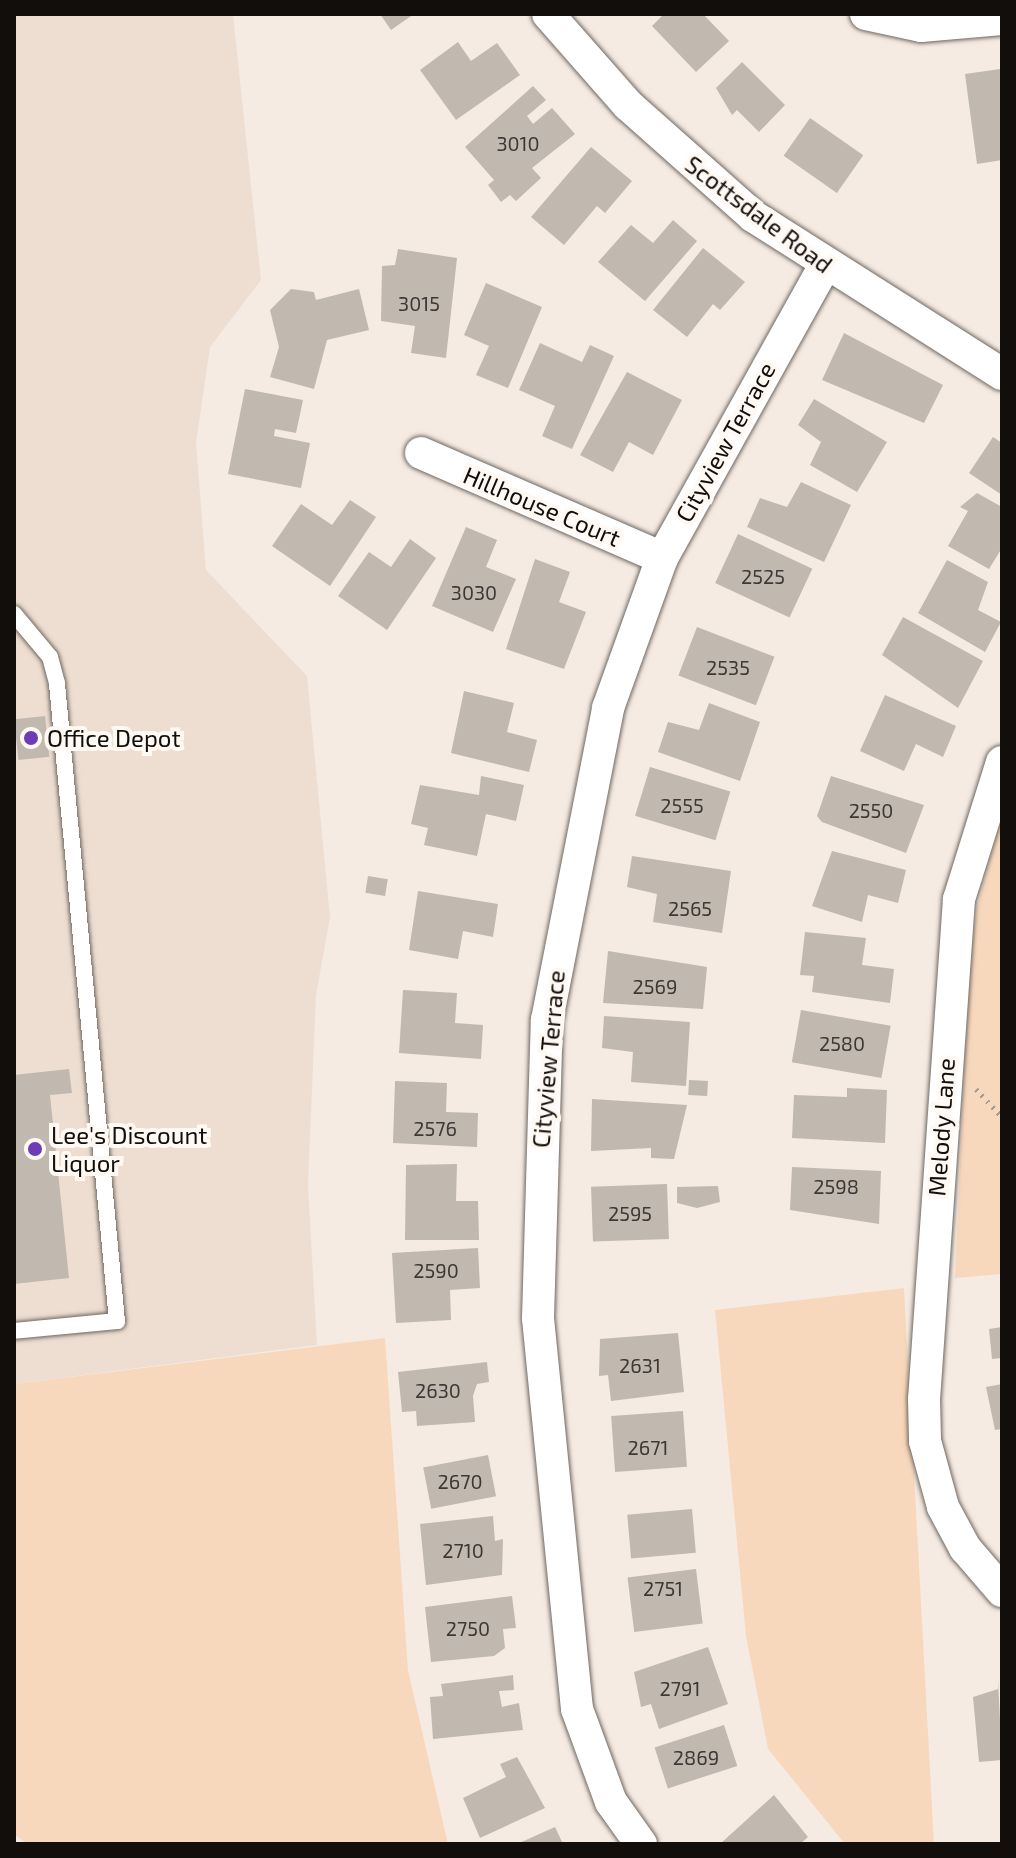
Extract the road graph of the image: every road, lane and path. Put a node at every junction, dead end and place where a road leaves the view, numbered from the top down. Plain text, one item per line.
1 (548, 14) edge
2 (866, 14) edge
3 (1002, 19) edge
4 (825, 265) junction
5 (1002, 374) edge
6 (421, 453) dead end
7 (662, 558) junction
8 (14, 614) edge
9 (1002, 762) edge
10 (971, 1086) dead end
11 (1002, 1117) edge
12 (14, 1331) edge
13 (1002, 1591) edge
14 (641, 1844) edge

1 - 4 street, Scottsdale Road
2 - 3 street
4 - 5 street, Scottsdale Road
4 - 7 street, Cityview Terrace
6 - 7 street, Hillhouse Court
7 - 14 street, Cityview Terrace
8 - 12 lane
9 - 13 street, Melody Lane
10 - 11 path

